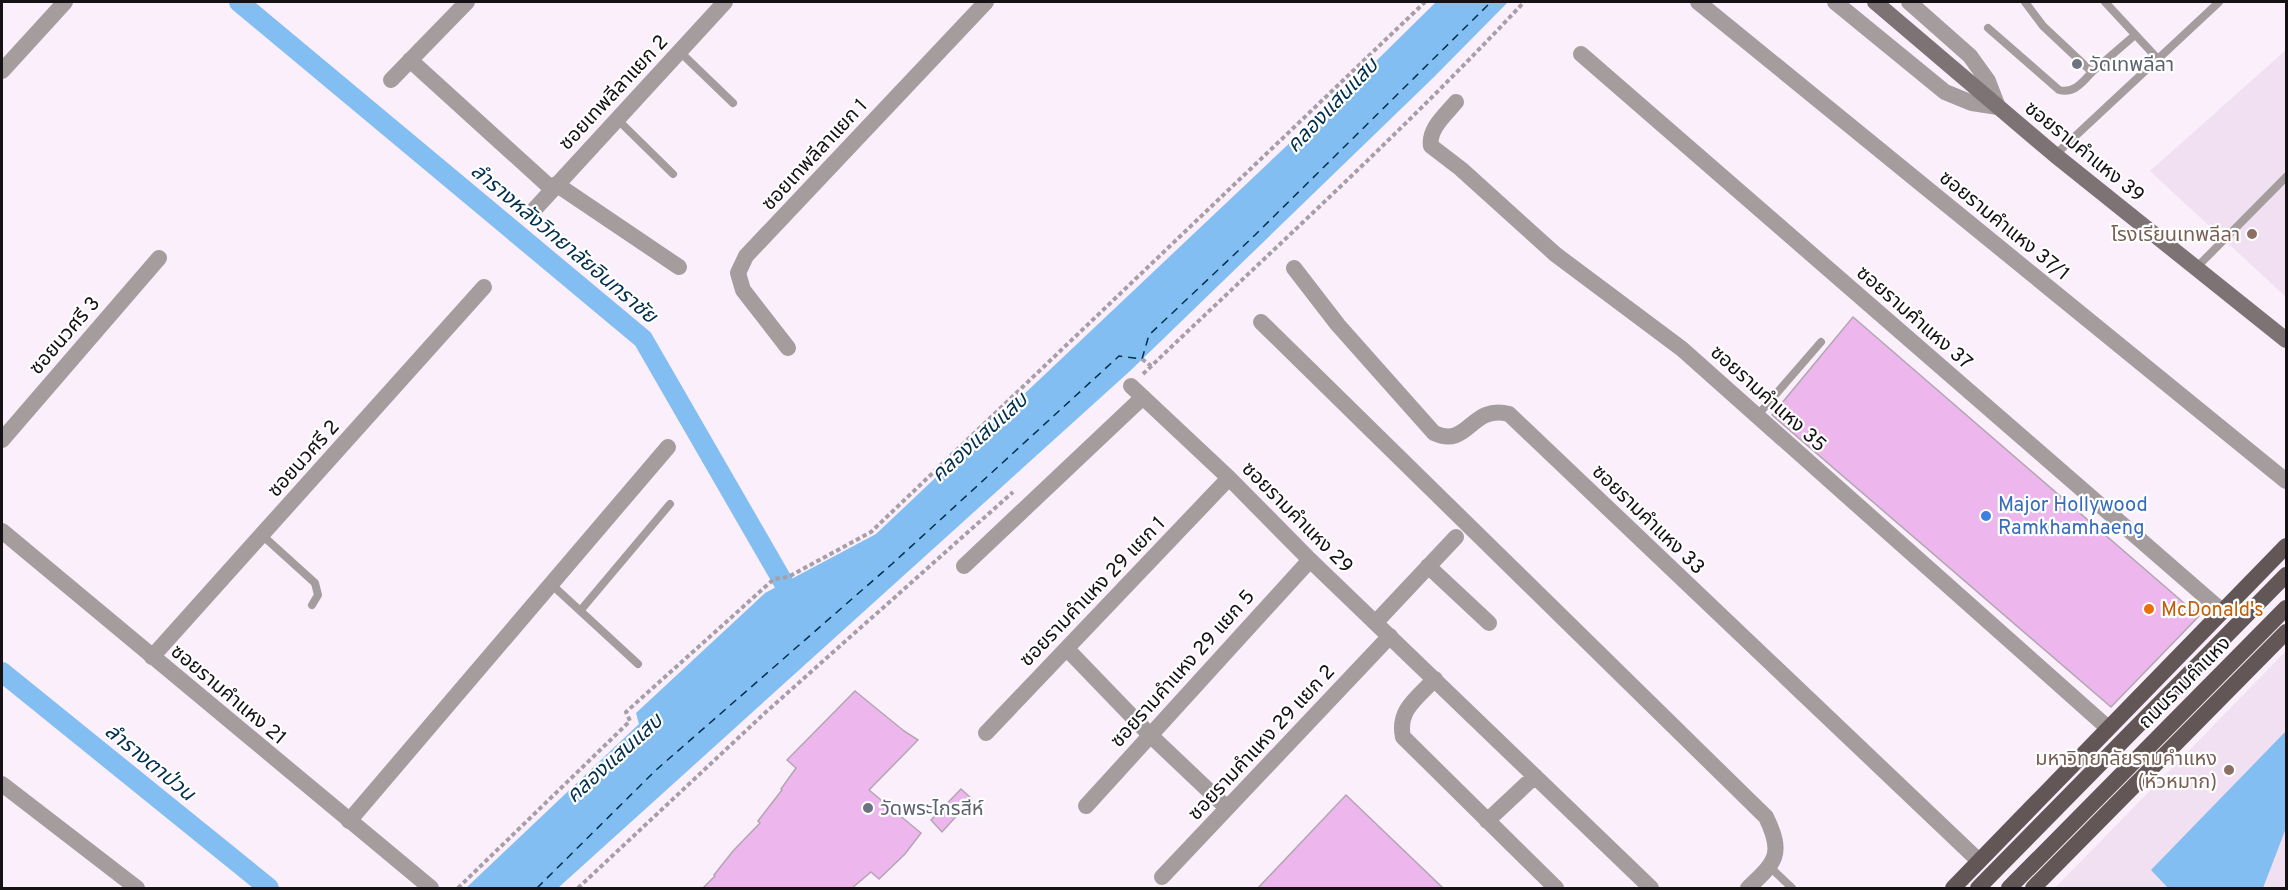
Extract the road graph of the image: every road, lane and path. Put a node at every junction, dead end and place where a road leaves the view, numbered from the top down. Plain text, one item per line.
1 (65, 2) edge
2 (467, 2) edge
3 (725, 2) edge
4 (986, 2) edge
5 (1425, 2) edge
6 (1524, 2) edge
7 (1698, 2) edge
8 (1835, 2) edge
9 (1875, 2) edge
10 (1909, 2) edge
11 (2025, 2) edge
12 (2104, 2) edge
13 (2219, 2) edge
14 (1988, 28) dead end
15 (2135, 35) junction
16 (680, 51) junction
17 (1581, 54) dead end
18 (2157, 58) junction
19 (410, 60) junction
20 (2, 71) edge
21 (2092, 72) junction
22 (391, 80) dead end
23 (1456, 102) dead end
24 (733, 103) dead end
25 (1998, 107) junction
26 (617, 118) junction
27 (2055, 155) junction
28 (673, 174) dead end
29 (2286, 177) edge
30 (554, 187) junction
31 (533, 211) dead end
32 (159, 258) dead end
33 (680, 267) dead end
34 (1294, 268) dead end
35 (2196, 268) junction
36 (484, 287) dead end
37 (1262, 322) dead end
38 (2286, 340) edge
39 (1821, 342) dead end
40 (788, 348) dead end
41 (1142, 359) dead end
42 (1151, 366) junction
43 (1137, 391) junction
44 (1757, 416) junction
45 (2, 440) edge
46 (668, 447) dead end
47 (1229, 478) junction
48 (2286, 481) edge
49 (1017, 489) dead end
50 (670, 504) dead end
51 (2, 531) edge
52 (262, 535) junction
53 (1456, 537) dead end
54 (2286, 546) edge
55 (1310, 560) junction
56 (964, 566) dead end
57 (1428, 566) junction
58 (2286, 575) edge
59 (551, 584) junction
60 (312, 605) dead end
61 (2286, 608) edge
62 (580, 611) junction
63 (2222, 611) junction
64 (1376, 622) junction
65 (1489, 623) dead end
66 (2286, 632) edge
67 (1390, 636) junction
68 (1067, 650) junction
69 (152, 657) junction
70 (638, 664) dead end
71 (1435, 679) junction
72 (2108, 728) junction
73 (986, 733) dead end
74 (1149, 735) junction
75 (1535, 776) junction
76 (2, 784) edge
77 (1086, 806) dead end
78 (1227, 808) junction
79 (349, 820) junction
80 (1487, 821) junction
81 (1979, 861) junction
82 (1771, 867) junction
83 (1162, 878) dead end
84 (137, 888) edge
85 (431, 888) edge
86 (455, 888) edge
87 (578, 888) edge
88 (1556, 888) edge
89 (1651, 888) edge
90 (1748, 888) edge
91 (1792, 888) edge
92 (1953, 888) edge
93 (1978, 888) edge
94 (2009, 888) edge
95 (2033, 888) edge

1 - 20 street
2 - 19 street
3 - 16 street, ซอยเทพลีลาแยก 2
4 - 40 street, ซอยเทพลีลาแยก 1
5 - 86 path
6 - 42 path
7 - 48 street, ซอยรามคำแหง 37/1
8 - 25 street, ซอยรามคำแหง 39
9 - 25 main road, ซอยรามคำแหง 39
10 - 25 street, ซอยรามคำแหง 39
11 - 21 lane
12 - 15 lane
13 - 18 lane
14 - 21 lane
15 - 18 lane
15 - 21 lane
16 - 24 lane
16 - 26 street, ซอยเทพลีลาแยก 2
17 - 63 street, ซอยรามคำแหง 37
18 - 27 lane
19 - 22 street
19 - 30 street
23 - 44 street, ซอยรามคำแหง 35
25 - 27 main road, ซอยรามคำแหง 39
26 - 28 lane
26 - 30 street, ซอยเทพลีลาแยก 2
27 - 35 main road, ซอยรามคำแหง 39
29 - 35 lane
30 - 31 street, ซอยเทพลีลาแยก 2
30 - 33 street
32 - 45 street, ซอยนวศรี 3
34 - 81 street, ซอยรามคำแหง 33
35 - 38 main road, ซอยรามคำแหง 39
36 - 52 street, ซอยนวศรี 2
37 - 82 street
39 - 44 lane
41 - 42 path
42 - 43 path
43 - 47 street, ซอยรามคำแหง 29
43 - 56 street
44 - 72 street, ซอยรามคำแหง 35
46 - 59 street
47 - 55 street, ซอยรามคำแหง 29
47 - 68 street, ซอยรามคำแหง 29 แยก 1
49 - 87 path
50 - 62 lane
51 - 69 street, ซอยรามคำแหง 21
52 - 60 lane
52 - 69 street, ซอยนวศรี 2
53 - 57 street
54 - 63 main road, ถนนรามคำแหง
55 - 64 street, ซอยรามคำแหง 29
55 - 74 street, ซอยรามคำแหง 29 แยก 5
57 - 64 street
57 - 65 street
58 - 93 main road, ถนนรามคำแหง
59 - 62 lane
59 - 79 street
61 - 94 main road, ถนนรามคำแหง
62 - 70 lane
63 - 72 main road, ถนนรามคำแหง
64 - 67 street, ซอยรามคำแหง 29
66 - 95 main road, ถนนรามคำแหง
67 - 71 street, ซอยรามคำแหง 29
67 - 78 street, ซอยรามคำแหง 29 แยก 2
68 - 73 street, ซอยรามคำแหง 29 แยก 1
68 - 74 street
69 - 79 street, ซอยรามคำแหง 21
71 - 75 street, ซอยรามคำแหง 29
71 - 80 street
72 - 81 main road, ถนนรามคำแหง
74 - 77 street, ซอยรามคำแหง 29 แยก 5
74 - 78 street
75 - 80 street
75 - 89 street, ซอยรามคำแหง 29
76 - 84 street
78 - 83 street, ซอยรามคำแหง 29 แยก 2
79 - 85 street, ซอยรามคำแหง 21
80 - 88 street
81 - 92 main road, ถนนรามคำแหง
82 - 90 street
82 - 91 lane

